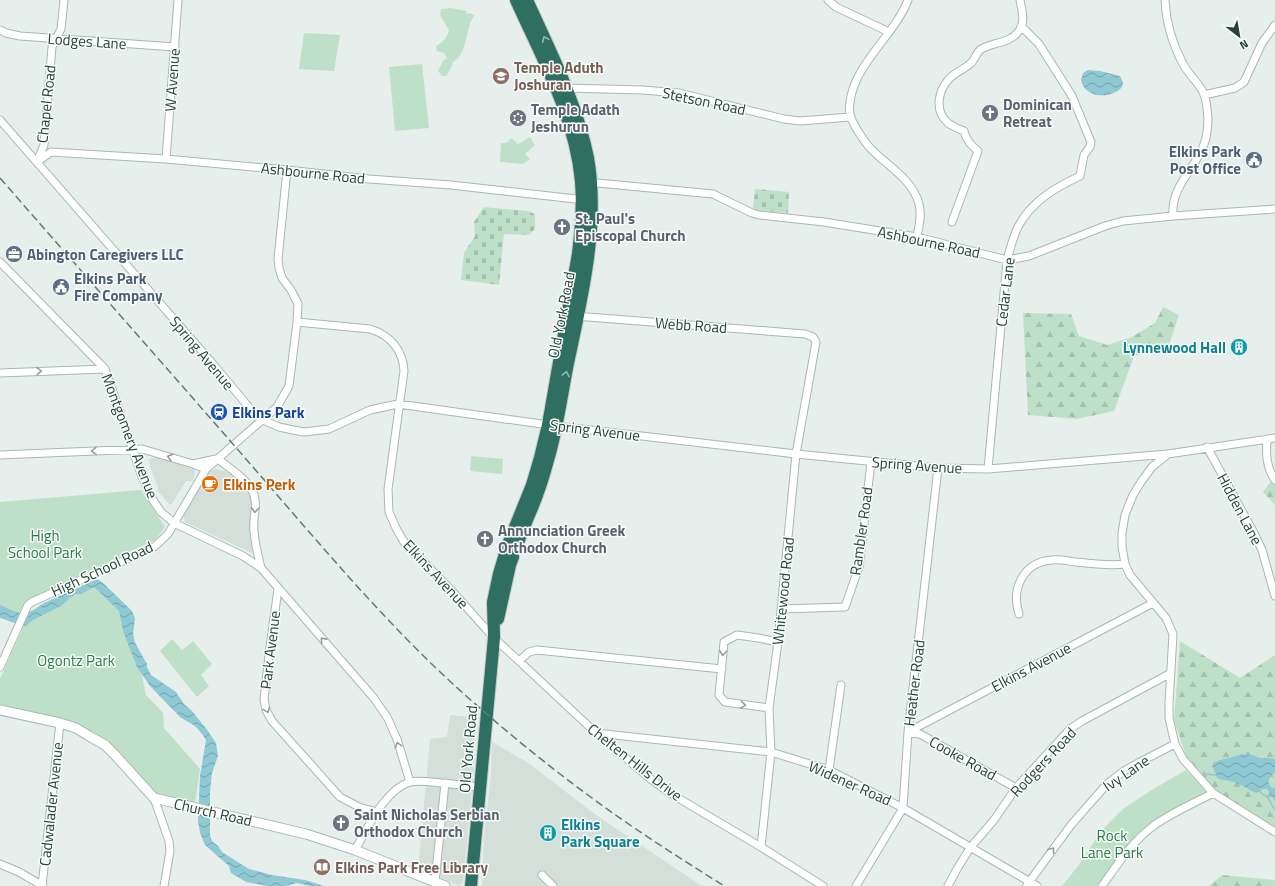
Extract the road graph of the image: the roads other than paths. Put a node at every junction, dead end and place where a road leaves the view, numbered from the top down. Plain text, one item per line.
1 (64, 0) edge
2 (178, 0) edge
3 (516, 0) edge
4 (527, 0) edge
5 (828, 0) edge
6 (908, 0) edge
7 (1020, 0) edge
8 (1165, 0) edge
9 (1275, 24) edge
10 (1022, 26) junction
11 (0, 30) edge
12 (890, 32) junction
13 (56, 38) junction
14 (174, 47) junction
15 (561, 88) junction
16 (1204, 95) junction
17 (850, 117) junction
18 (0, 120) edge
19 (166, 159) junction
20 (37, 162) junction
21 (288, 170) junction
22 (586, 182) junction
23 (586, 200) junction
24 (1275, 208) edge
25 (1173, 216) junction
26 (952, 222) dead end
27 (918, 237) junction
28 (1007, 260) junction
29 (0, 262) edge
30 (572, 315) junction
31 (298, 322) junction
32 (813, 337) joint
33 (105, 369) junction
34 (0, 372) edge
35 (398, 404) junction
36 (263, 420) junction
37 (552, 426) junction
38 (1275, 438) edge
39 (1267, 439) junction
40 (1207, 447) junction
41 (133, 450) junction
42 (796, 454) junction
43 (1168, 454) junction
44 (0, 455) edge
45 (218, 459) junction
46 (871, 462) junction
47 (193, 464) junction
48 (938, 468) junction
49 (206, 469) junction
50 (988, 469) junction
51 (1275, 480) edge
52 (174, 523) junction
53 (1125, 564) junction
54 (261, 568) junction
55 (278, 589) junction
56 (1275, 596) edge
57 (1153, 603) junction
58 (781, 608) junction
59 (1019, 614) dead end
60 (494, 638) junction
61 (778, 642) junction
62 (520, 661) junction
63 (0, 667) edge
64 (722, 669) junction
65 (1171, 673) junction
66 (840, 685) dead end
67 (769, 708) junction
68 (0, 710) edge
69 (60, 723) junction
70 (908, 732) junction
71 (596, 733) junction
72 (1175, 744) junction
73 (771, 752) junction
74 (829, 770) junction
75 (410, 782) junction
76 (445, 783) junction
77 (480, 787) junction
78 (1016, 788) junction
79 (1213, 793) junction
80 (154, 798) junction
81 (903, 808) junction
82 (377, 812) junction
83 (1275, 832) edge
84 (762, 847) junction
85 (970, 848) junction
86 (355, 850) junction
87 (0, 864) edge
88 (542, 875) dead end
89 (435, 882) junction
90 (1027, 884) edge
91 (43, 886) edge
92 (164, 886) edge
93 (445, 886) edge
94 (471, 886) edge
95 (553, 886) edge
96 (823, 886) edge
97 (856, 886) edge
98 (948, 886) edge
99 (1037, 886) edge
100 (1102, 886) edge

1 - 13 street, Chapel Road
2 - 14 street, W Avenue
3 - 15 highway, Old York Road
15 -> 4 highway, Old York Road
5 - 12 street
6 - 12 street
7 - 10 street
8 - 16 street
9 - 16 street
10 - 26 street
10 - 28 street, Cedar Lane
11 - 13 street, Lodges Lane
12 - 17 street
13 - 14 street, Lodges Lane
13 - 20 street, Chapel Road
14 - 19 street, W Avenue
15 - 17 street, Stetson Road
15 - 22 highway, Old York Road
16 - 25 street
17 - 27 street
18 - 20 street, Spring Avenue
19 - 20 street, Ashbourne Road
19 - 21 street, Ashbourne Road
20 - 36 street, Spring Avenue
21 - 23 street, Ashbourne Road
21 - 31 street
22 - 23 highway, Old York Road
22 - 27 street, Ashbourne Road
23 - 30 highway, Old York Road
24 - 25 street, Ashbourne Road
25 - 28 street, Ashbourne Road
27 - 28 street, Ashbourne Road
28 - 50 street, Cedar Lane
29 - 33 street, Montgomery Avenue
30 - 32 street, Webb Road
30 - 37 highway, Old York Road
31 - 35 street, Elkins Avenue
31 - 36 street
32 - 42 street, Whitewood Road
34 -> 33 street
33 - 41 street, Montgomery Avenue
35 - 36 street, Spring Avenue
35 - 37 street, Spring Avenue
35 - 60 street, Elkins Avenue
36 - 45 street
37 - 42 street, Spring Avenue
37 - 60 highway, Old York Road
38 - 39 street, Spring Avenue
39 - 40 street, Spring Avenue
39 - 51 street
40 - 43 street, Spring Avenue
40 - 56 street, Hidden Lane
41 -> 44 street
47 -> 41 street
41 - 52 street, Montgomery Avenue
42 - 46 street, Spring Avenue
42 - 58 street, Whitewood Road
43 - 50 street, Spring Avenue
43 - 53 street
45 - 47 street
45 - 49 street
45 -> 54 street
46 - 48 street, Spring Avenue
46 - 58 street, Rambler Road
47 - 49 street
48 - 50 street, Spring Avenue
48 - 70 street, Heather Road
49 - 52 street, High School Road
52 - 54 street, Montgomery Avenue
52 - 63 street, High School Road
53 - 57 street
53 - 59 street
54 - 55 street
75 -> 55 street
55 -> 82 street, Park Avenue
57 - 65 street
57 - 70 street, Elkins Avenue
58 - 61 street, Whitewood Road
60 - 62 street, Elkins Avenue
60 - 77 highway, Old York Road
61 -> 64 street
61 - 67 street, Whitewood Road
62 - 64 street
62 - 71 street, Chelten Hills Drive
64 -> 67 street
65 - 72 street
65 - 78 street, Rodgers Road
66 - 74 street
67 - 73 street, Whitewood Road
68 - 69 street, Church Road
69 - 80 street, Church Road
69 - 91 street, Cadwalader Avenue
70 - 78 street, Cooke Road
70 - 81 street, Heather Road
71 - 73 street, Widener Road
71 - 84 street, Chelten Hills Drive
72 - 79 street
90 -> 72 street, Ivy Lane
73 - 74 street, Widener Road
73 - 84 street, Whitewood Road
74 - 81 street, Widener Road
75 - 76 street
75 - 82 street
76 - 77 street
76 - 89 street
77 - 94 highway, Old York Road
78 - 85 street, Rodgers Road
79 - 83 street
79 - 100 street
80 - 86 street, Church Road
80 - 92 street
81 - 85 street, Widener Road
81 - 97 street, Heather Road
82 - 86 street
84 - 96 street, Chelten Hills Drive
85 - 90 street, Widener Road
85 - 98 street, Rodgers Road
86 - 89 street, Church Road
87 - 91 street
88 - 95 street
89 - 93 street, Church Road
90 - 99 street, Widener Road

